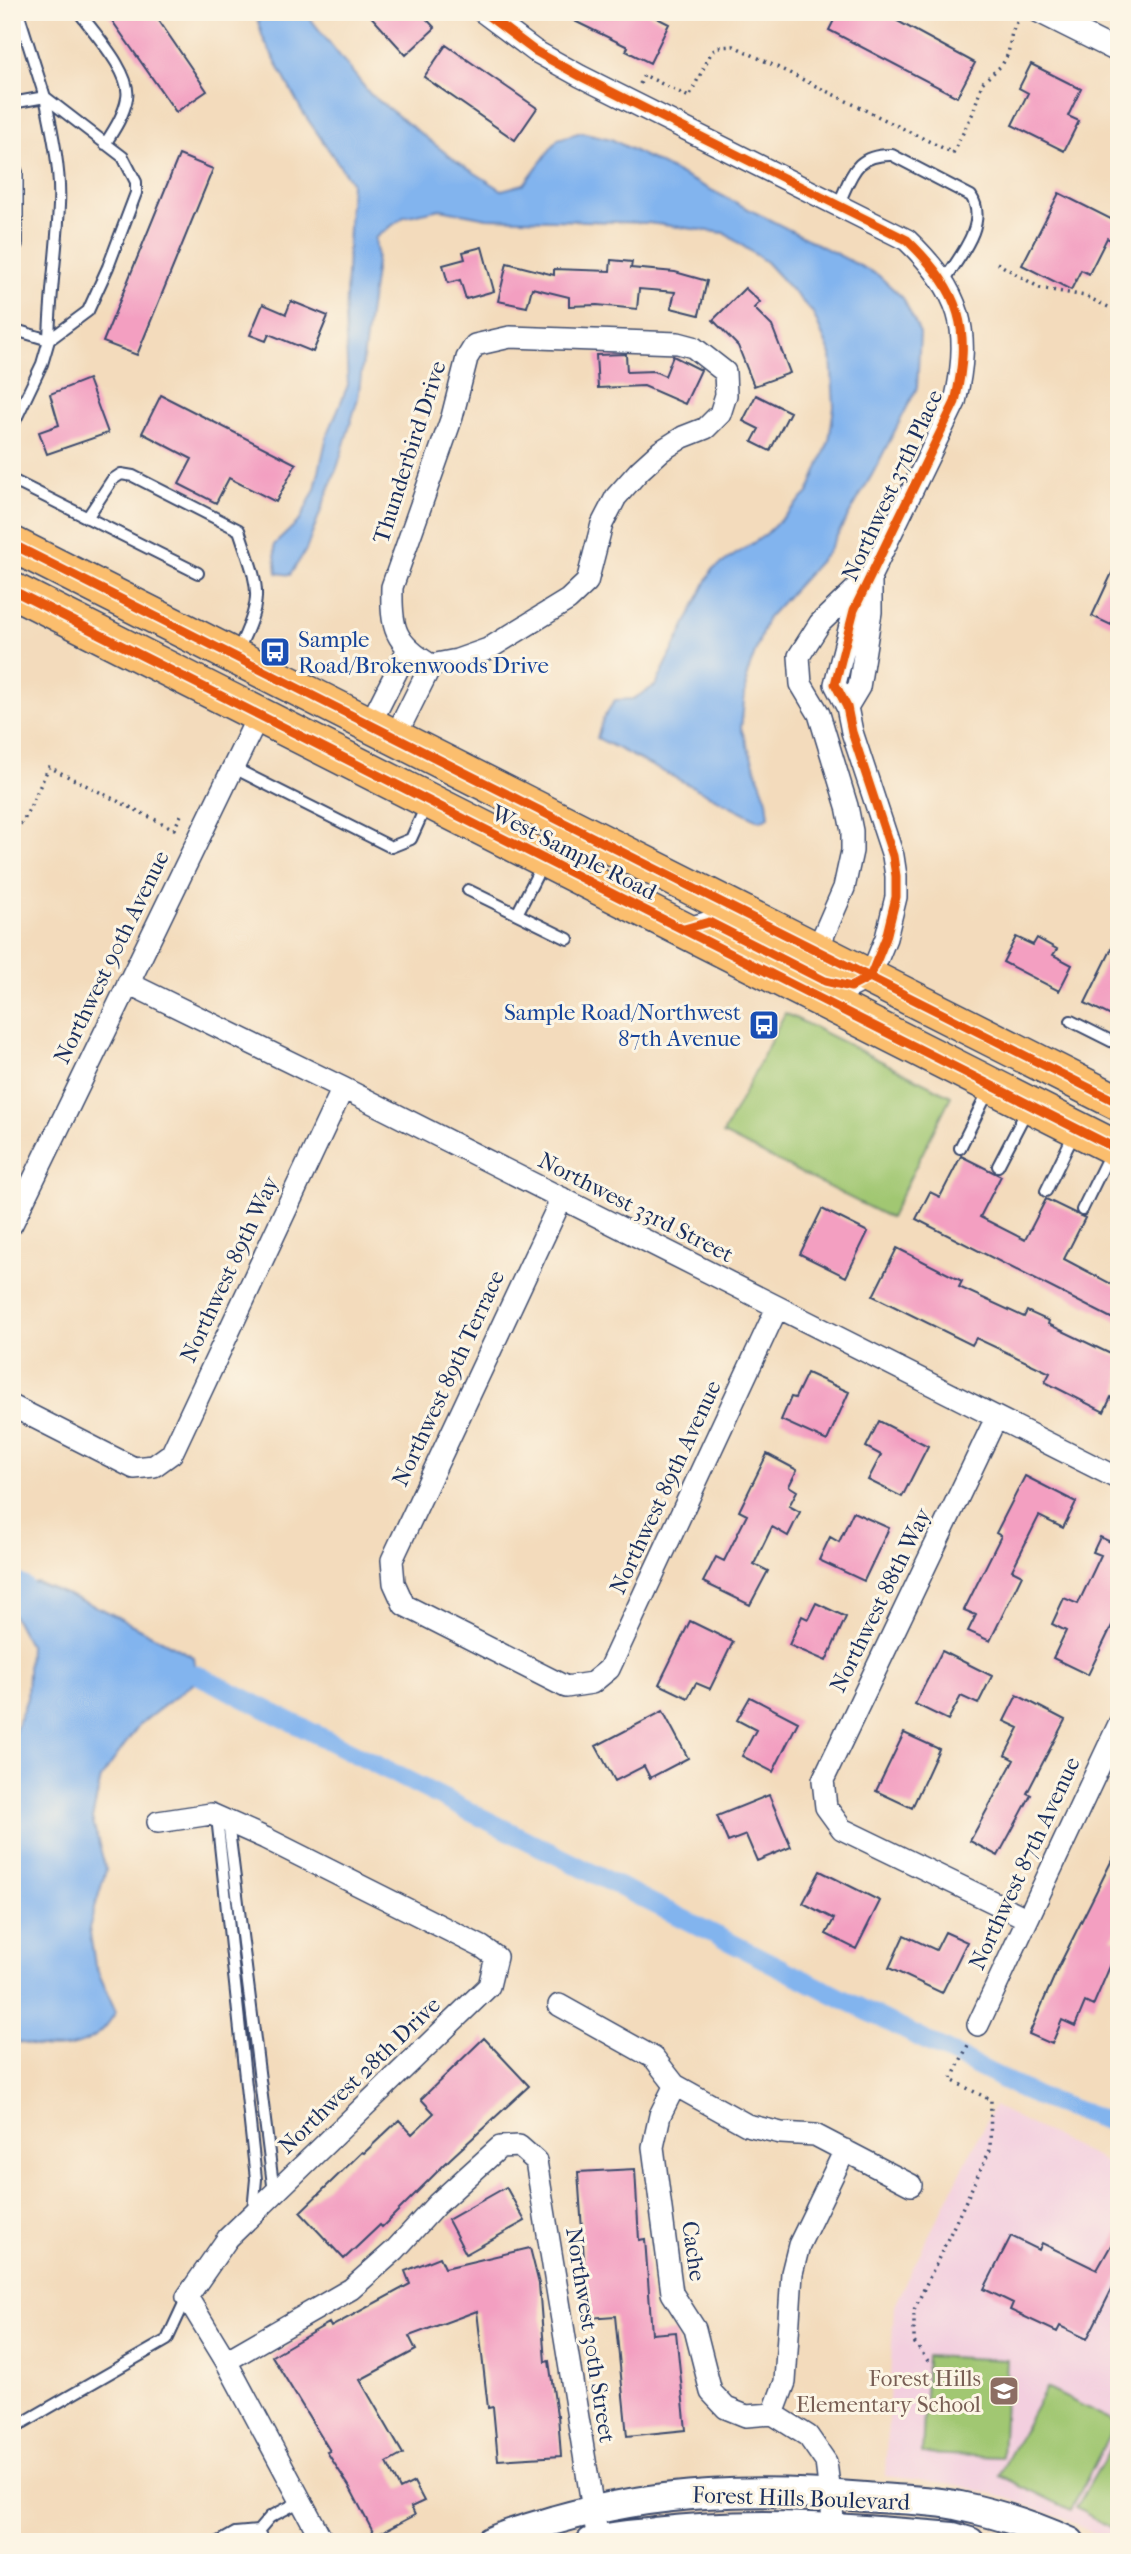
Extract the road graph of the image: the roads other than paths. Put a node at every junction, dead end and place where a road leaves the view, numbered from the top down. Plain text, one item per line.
1 (18, 12) edge
2 (79, 12) edge
3 (483, 12) edge
4 (1039, 12) edge
5 (1062, 17) edge
6 (1116, 43) edge
7 (45, 97) junction
8 (12, 103) edge
9 (105, 144) junction
10 (12, 173) edge
11 (838, 205) junction
12 (12, 243) edge
13 (944, 281) junction
14 (12, 329) edge
15 (49, 340) junction
16 (12, 426) edge
17 (12, 480) edge
18 (87, 518) junction
19 (12, 544) edge
20 (198, 573) dead end
21 (871, 574) junction
22 (12, 590) edge
23 (408, 649) junction
24 (234, 656) junction
25 (431, 665) junction
26 (847, 707) junction
27 (259, 714) junction
28 (819, 714) junction
29 (382, 730) junction
30 (233, 767) junction
31 (508, 795) junction
32 (429, 800) junction
33 (545, 859) junction
34 (468, 890) dead end
35 (517, 914) junction
36 (684, 929) junction
37 (568, 940) dead end
38 (817, 950) junction
39 (870, 977) junction
40 (128, 983) junction
41 (1071, 1021) dead end
42 (1119, 1045) edge
43 (991, 1086) junction
44 (344, 1088) junction
45 (1119, 1103) edge
46 (1029, 1104) junction
47 (1077, 1129) junction
48 (960, 1148) dead end
49 (1116, 1149) edge
50 (999, 1166) dead end
51 (1046, 1191) dead end
52 (562, 1198) junction
53 (1082, 1210) dead end
54 (12, 1224) edge
55 (777, 1308) junction
56 (12, 1406) edge
57 (996, 1418) junction
58 (1119, 1479) edge
59 (592, 1683) joint
60 (1119, 1724) edge
61 (223, 1820) junction
62 (158, 1822) dead end
63 (1026, 1918) junction
64 (559, 2005) dead end
65 (975, 2031) road end
66 (675, 2085) junction
67 (845, 2150) junction
68 (911, 2185) dead end
69 (274, 2193) junction
70 (253, 2214) junction
71 (187, 2297) junction
72 (226, 2361) junction
73 (773, 2414) junction
74 (12, 2429) edge
75 (830, 2494) junction
76 (301, 2501) junction
77 (593, 2509) junction
78 (833, 2534) edge
79 (261, 2537) edge
80 (594, 2541) edge
81 (219, 2542) edge
82 (323, 2542) edge
83 (490, 2542) edge
84 (970, 2542) edge
85 (1070, 2542) edge

1 - 7 lane
2 - 9 lane
3 - 11 street, Northwest 37th Place
4 - 5 street
5 - 6 street
7 - 8 lane
7 - 9 lane
7 - 15 lane
9 - 15 lane
10 - 12 street
11 - 13 street, Northwest 37th Place
11 - 13 lane
13 - 21 street, Northwest 37th Place
14 - 15 lane
15 - 16 lane
17 - 18 lane
18 - 20 lane
18 - 24 lane
19 - 24 main road, West Sample Road
21 - 26 street, Northwest 37th Place
21 - 28 street, Northwest 37th Place
22 - 24 main road
22 - 27 main road, West Sample Road
23 - 25 street, Thunderbird Drive
23 - 25 street, Thunderbird Drive
23 - 29 street
24 - 29 main road, West Sample Road
25 - 29 street
26 - 28 street
26 - 39 street
27 - 30 street, Northwest 90th Avenue
27 - 31 main road
27 - 32 main road, West Sample Road
28 - 38 street, Northwest 37th Place
29 - 31 main road, West Sample Road
30 - 32 lane
30 - 40 street, Northwest 90th Avenue
31 - 38 main road, West Sample Road
32 - 33 main road, West Sample Road
33 - 35 lane
33 - 36 main road, West Sample Road
34 - 35 lane
35 - 37 lane
36 - 39 street
36 - 43 main road, West Sample Road
38 - 39 main road, West Sample Road
39 - 45 main road, West Sample Road
40 - 44 street, Northwest 33rd Street
40 - 54 street, Northwest 90th Avenue
41 - 42 lane
43 - 46 main road, West Sample Road
43 - 48 lane
44 - 52 street, Northwest 33rd Street
44 - 56 street, Northwest 89th Way
46 - 47 main road, West Sample Road
46 - 50 lane
47 - 49 main road, West Sample Road
47 - 51 lane
49 - 53 lane
52 - 55 street, Northwest 33rd Street
52 - 59 street, Northwest 89th Terrace
55 - 57 street, Northwest 33rd Street
55 - 59 street, Northwest 89th Avenue
57 - 58 street, Northwest 33rd Street
57 - 63 street, Northwest 88th Way
60 - 63 street, Northwest 87th Avenue
61 - 62 street, Northwest 28th Drive
61 - 69 lane
61 - 69 street, Northwest 28th Drive
61 - 70 lane
63 - 65 street, Northwest 87th Avenue
64 - 66 street
66 - 67 street
66 - 73 street, Cache
67 - 68 street
67 - 73 street
69 - 70 street, Northwest 28th Drive
70 - 71 street, Northwest 28th Drive
71 - 72 street
71 - 74 lane
72 - 76 street
72 - 77 street, Northwest 30th Street
73 - 75 street
75 - 77 street, Forest Hills Boulevard
75 - 78 street
75 - 85 street, Forest Hills Boulevard
76 - 79 lane
76 - 82 street
77 - 80 street, Northwest 30th Street
77 - 83 street, Forest Hills Boulevard
78 - 80 street, Forest Hills Boulevard
78 - 84 street, Forest Hills Boulevard
79 - 81 lane

